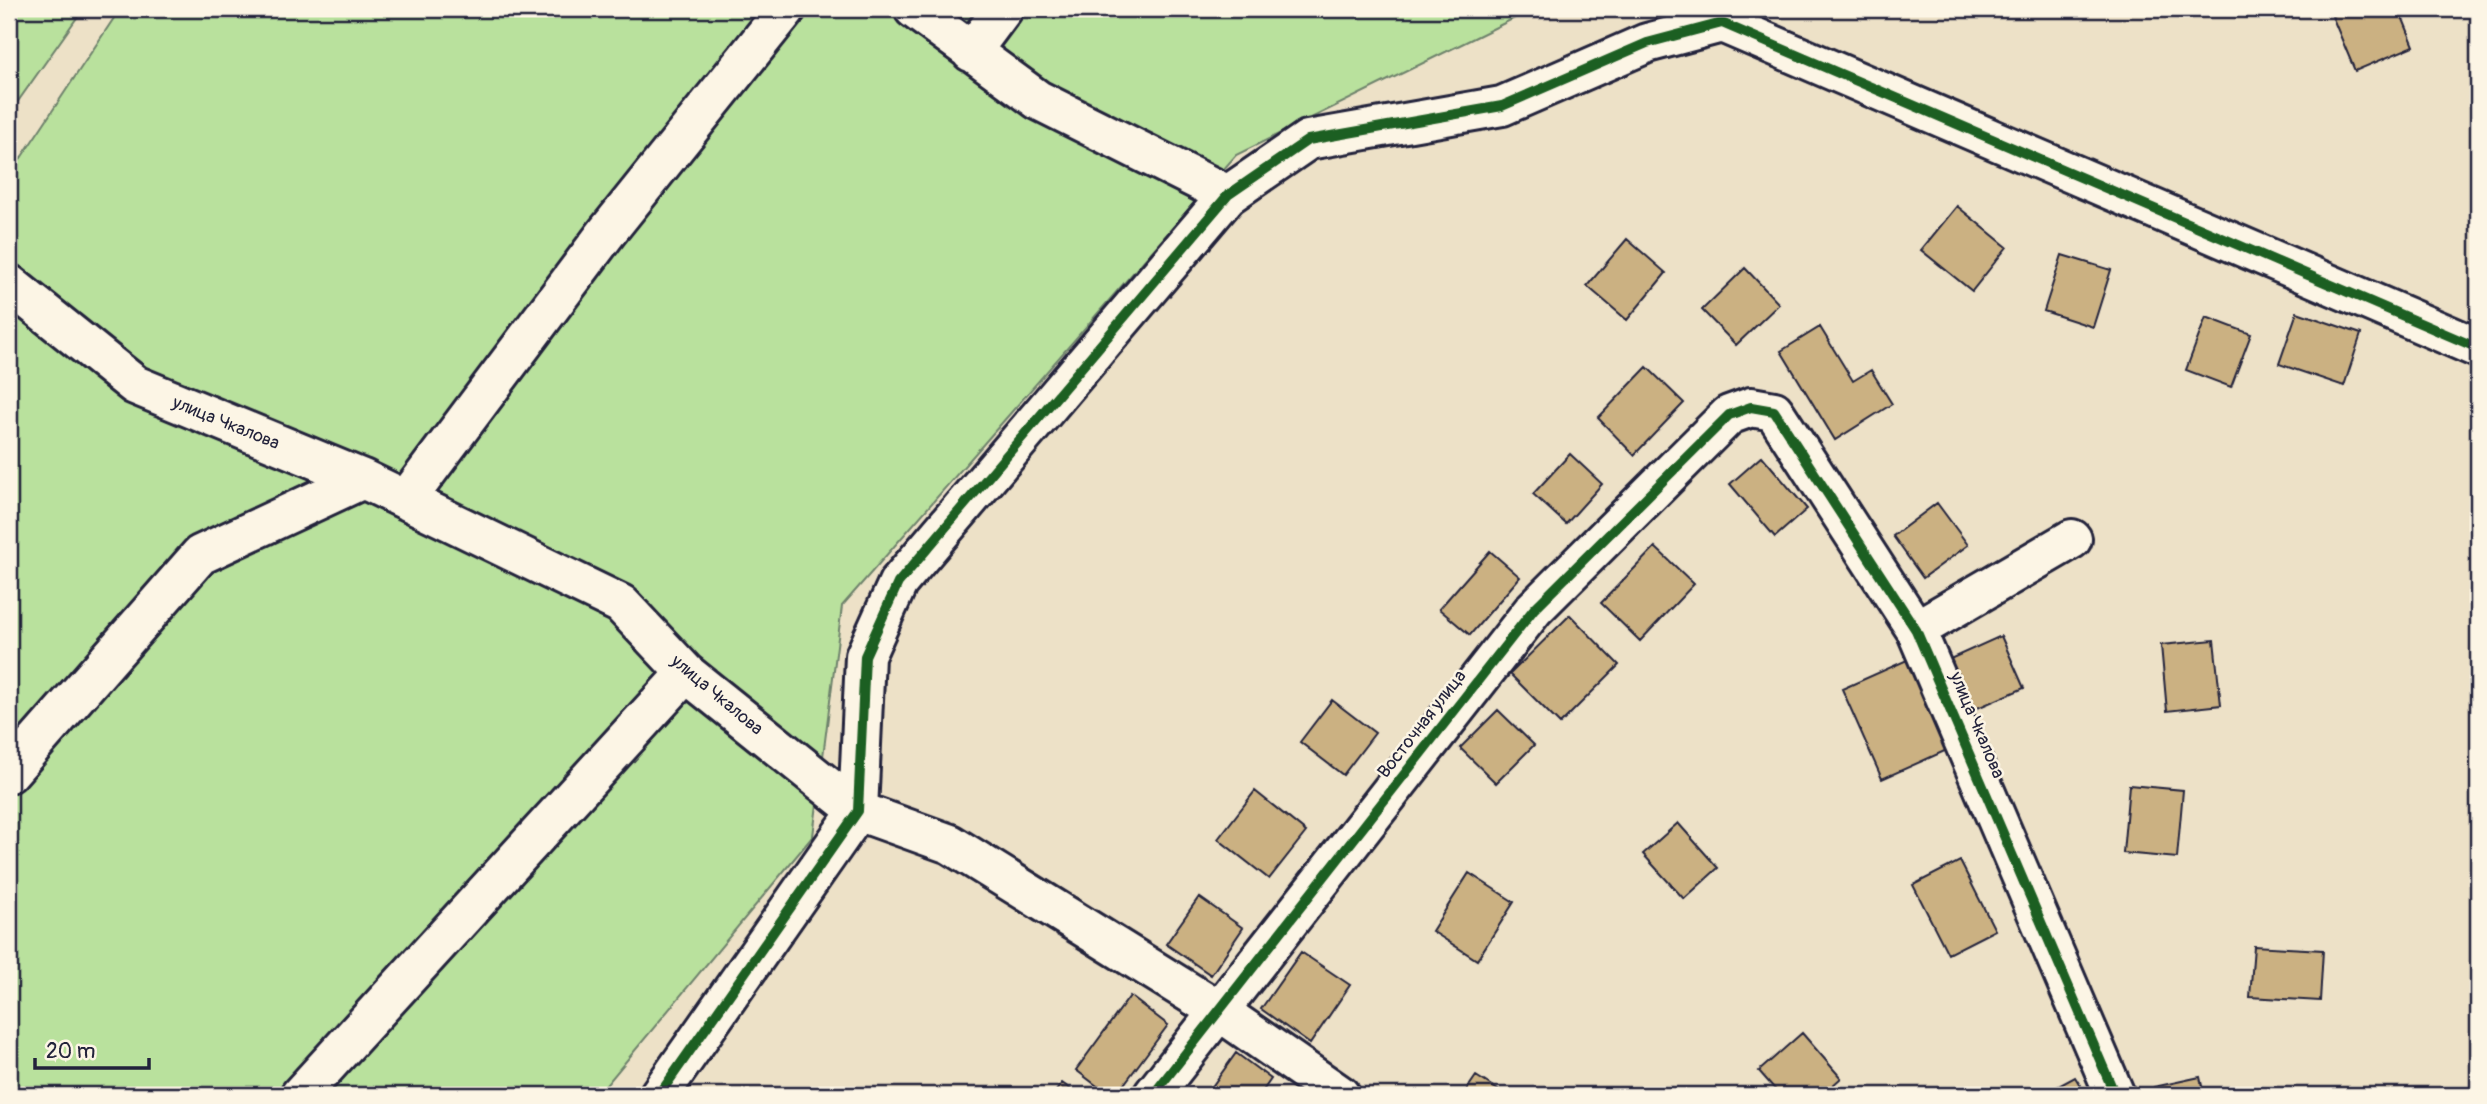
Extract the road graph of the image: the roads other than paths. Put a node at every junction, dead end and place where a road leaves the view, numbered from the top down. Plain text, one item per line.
1 (786, 9) edge
2 (914, 9) edge
3 (1003, 9) edge
4 (1676, 9) edge
5 (1647, 43) junction
6 (971, 52) junction
7 (1228, 195) junction
8 (9, 284) edge
9 (2478, 348) edge
10 (1751, 407) joint
11 (363, 479) junction
12 (406, 500) junction
13 (2072, 539) dead end
14 (1916, 629) junction
15 (687, 673) junction
16 (9, 773) edge
17 (858, 811) junction
18 (1219, 1011) junction
19 (300, 1095) edge
20 (659, 1095) edge
21 (1153, 1095) edge
22 (1340, 1095) edge
23 (2115, 1095) edge

1 - 12 street
2 - 6 street
3 - 6 street
4 - 5 street
5 - 7 street
5 - 9 street
6 - 7 street
7 - 17 street
8 - 11 street, улица Чкалова
10 - 14 street, улица Чкалова
10 - 18 street, Восточная улица
11 - 12 street, улица Чкалова
11 - 16 street
12 - 15 street, улица Чкалова
13 - 14 street
14 - 23 street, улица Чкалова
15 - 17 street, улица Чкалова
15 - 19 street
17 - 18 street, улица Чкалова
17 - 20 street
18 - 21 street, Восточная улица
18 - 22 street, улица Чкалова

